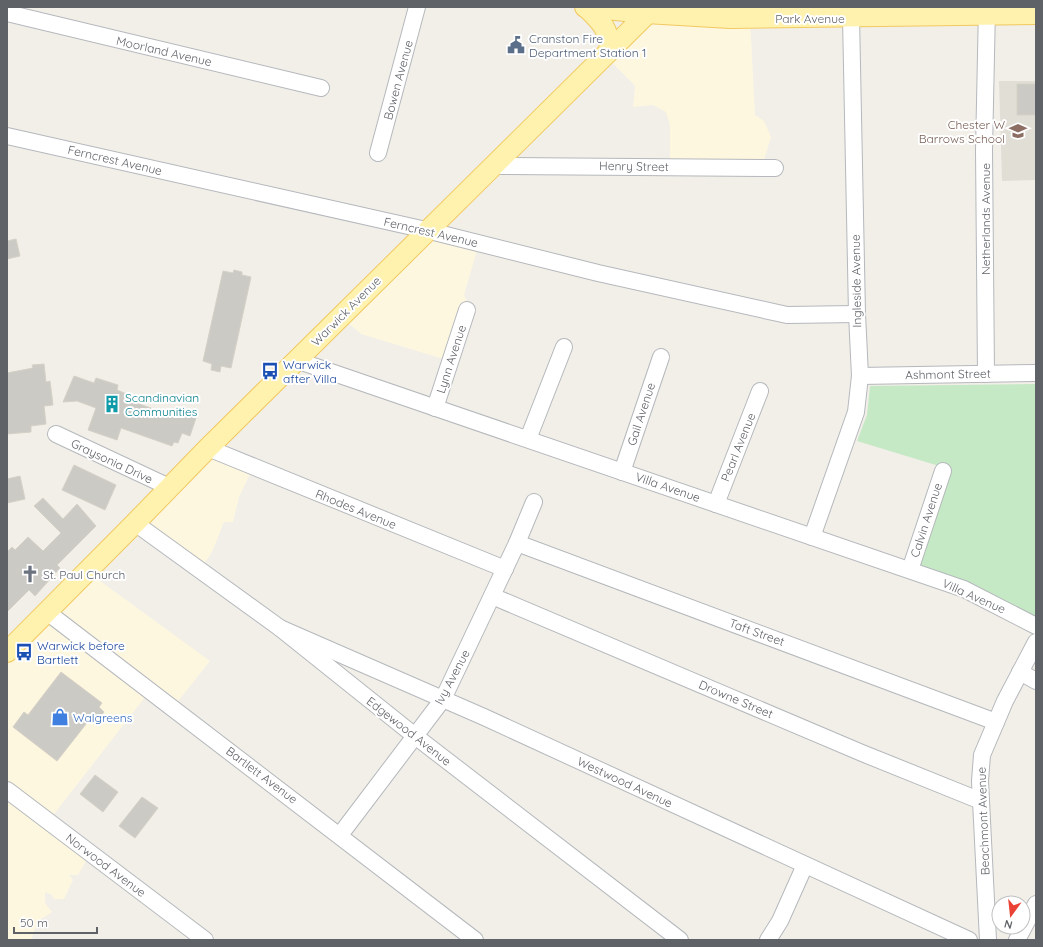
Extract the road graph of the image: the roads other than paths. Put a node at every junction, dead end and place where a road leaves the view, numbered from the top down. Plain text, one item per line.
1 (417, 7) edge
2 (585, 7) edge
3 (650, 10) edge
4 (718, 10) edge
5 (987, 11) edge
6 (7, 13) edge
7 (1036, 14) edge
8 (851, 18) junction
9 (610, 50) junction
10 (321, 88) dead end
11 (7, 136) edge
12 (378, 153) dead end
13 (493, 166) junction
14 (775, 168) dead end
15 (426, 230) junction
16 (467, 310) dead end
17 (857, 314) junction
18 (564, 347) dead end
19 (661, 357) dead end
20 (296, 360) junction
21 (1036, 373) edge
22 (986, 374) junction
23 (860, 376) junction
24 (760, 391) dead end
25 (435, 408) junction
26 (56, 434) dead end
27 (528, 439) junction
28 (208, 448) junction
29 (943, 471) dead end
30 (622, 472) junction
31 (169, 487) junction
32 (534, 502) dead end
33 (716, 504) junction
34 (135, 524) junction
35 (812, 537) junction
36 (518, 543) junction
37 (505, 569) junction
38 (910, 570) junction
39 (492, 596) junction
40 (47, 612) junction
41 (1036, 626) edge
42 (280, 628) junction
43 (1036, 642) edge
44 (7, 652) edge
45 (1020, 672) junction
46 (1036, 681) edge
47 (443, 699) junction
48 (996, 722) junction
49 (415, 736) junction
50 (7, 790) edge
51 (981, 800) junction
52 (340, 835) junction
53 (805, 865) junction
54 (1036, 904) edge
55 (205, 940) edge
56 (476, 940) edge
57 (680, 940) edge
58 (768, 940) edge
59 (969, 940) edge
60 (988, 940) edge
61 (1017, 940) edge

1 - 12 street, Bowen Avenue
2 - 3 main road, Park Avenue
2 - 9 main road
3 - 4 main road, Park Avenue
3 - 9 main road, Warwick Avenue
4 - 8 main road, Park Avenue
5 - 7 main road, Park Avenue
5 - 8 main road, Park Avenue
5 - 22 street, Netherlands Avenue
6 - 10 street, Moorland Avenue
8 - 17 street, Ingleside Avenue
9 - 13 main road, Warwick Avenue
11 - 15 street, Ferncrest Avenue
13 - 14 street, Henry Street
13 - 15 main road, Warwick Avenue
15 - 17 street, Ferncrest Avenue
15 - 20 main road, Warwick Avenue
16 - 25 street, Lynn Avenue
17 - 23 street, Ingleside Avenue
18 - 27 street
19 - 30 street, Gail Avenue
20 - 25 street, Villa Avenue
20 - 28 main road, Warwick Avenue
21 - 22 street, Ashmont Street
22 - 23 street, Ashmont Street
23 - 35 street, Ingleside Avenue
24 - 33 street, Pearl Avenue
25 - 27 street, Villa Avenue
26 - 31 street, Graysonia Drive
27 - 30 street, Villa Avenue
28 - 31 main road, Warwick Avenue
28 - 37 street, Rhodes Avenue
29 - 38 street, Calvin Avenue
30 - 33 street, Villa Avenue
31 - 34 main road, Warwick Avenue
32 - 36 street, Ivy Avenue
33 - 35 street, Villa Avenue
34 - 40 main road, Warwick Avenue
34 - 42 street, Edgewood Avenue
35 - 38 street, Villa Avenue
36 - 37 street, Ivy Avenue
36 - 48 street, Taft Street
37 - 39 street, Ivy Avenue
38 - 41 street, Villa Avenue
39 - 47 street, Ivy Avenue
39 - 51 street, Drowne Street
40 - 44 main road, Warwick Avenue
40 - 52 street, Bartlett Avenue
42 - 47 street, Westwood Avenue
42 - 49 street, Edgewood Avenue
43 - 45 street, Beachmont Avenue
45 - 46 street
45 - 48 street, Beachmont Avenue
47 - 49 street, Ivy Avenue
47 - 53 street, Westwood Avenue
48 - 51 street, Beachmont Avenue
49 - 52 street, Ivy Avenue
49 - 57 street, Edgewood Avenue
50 - 55 street, Norwood Avenue
51 - 60 street, Beachmont Avenue
52 - 56 street, Bartlett Avenue
53 - 58 street
53 - 59 street, Westwood Avenue
54 - 61 street

